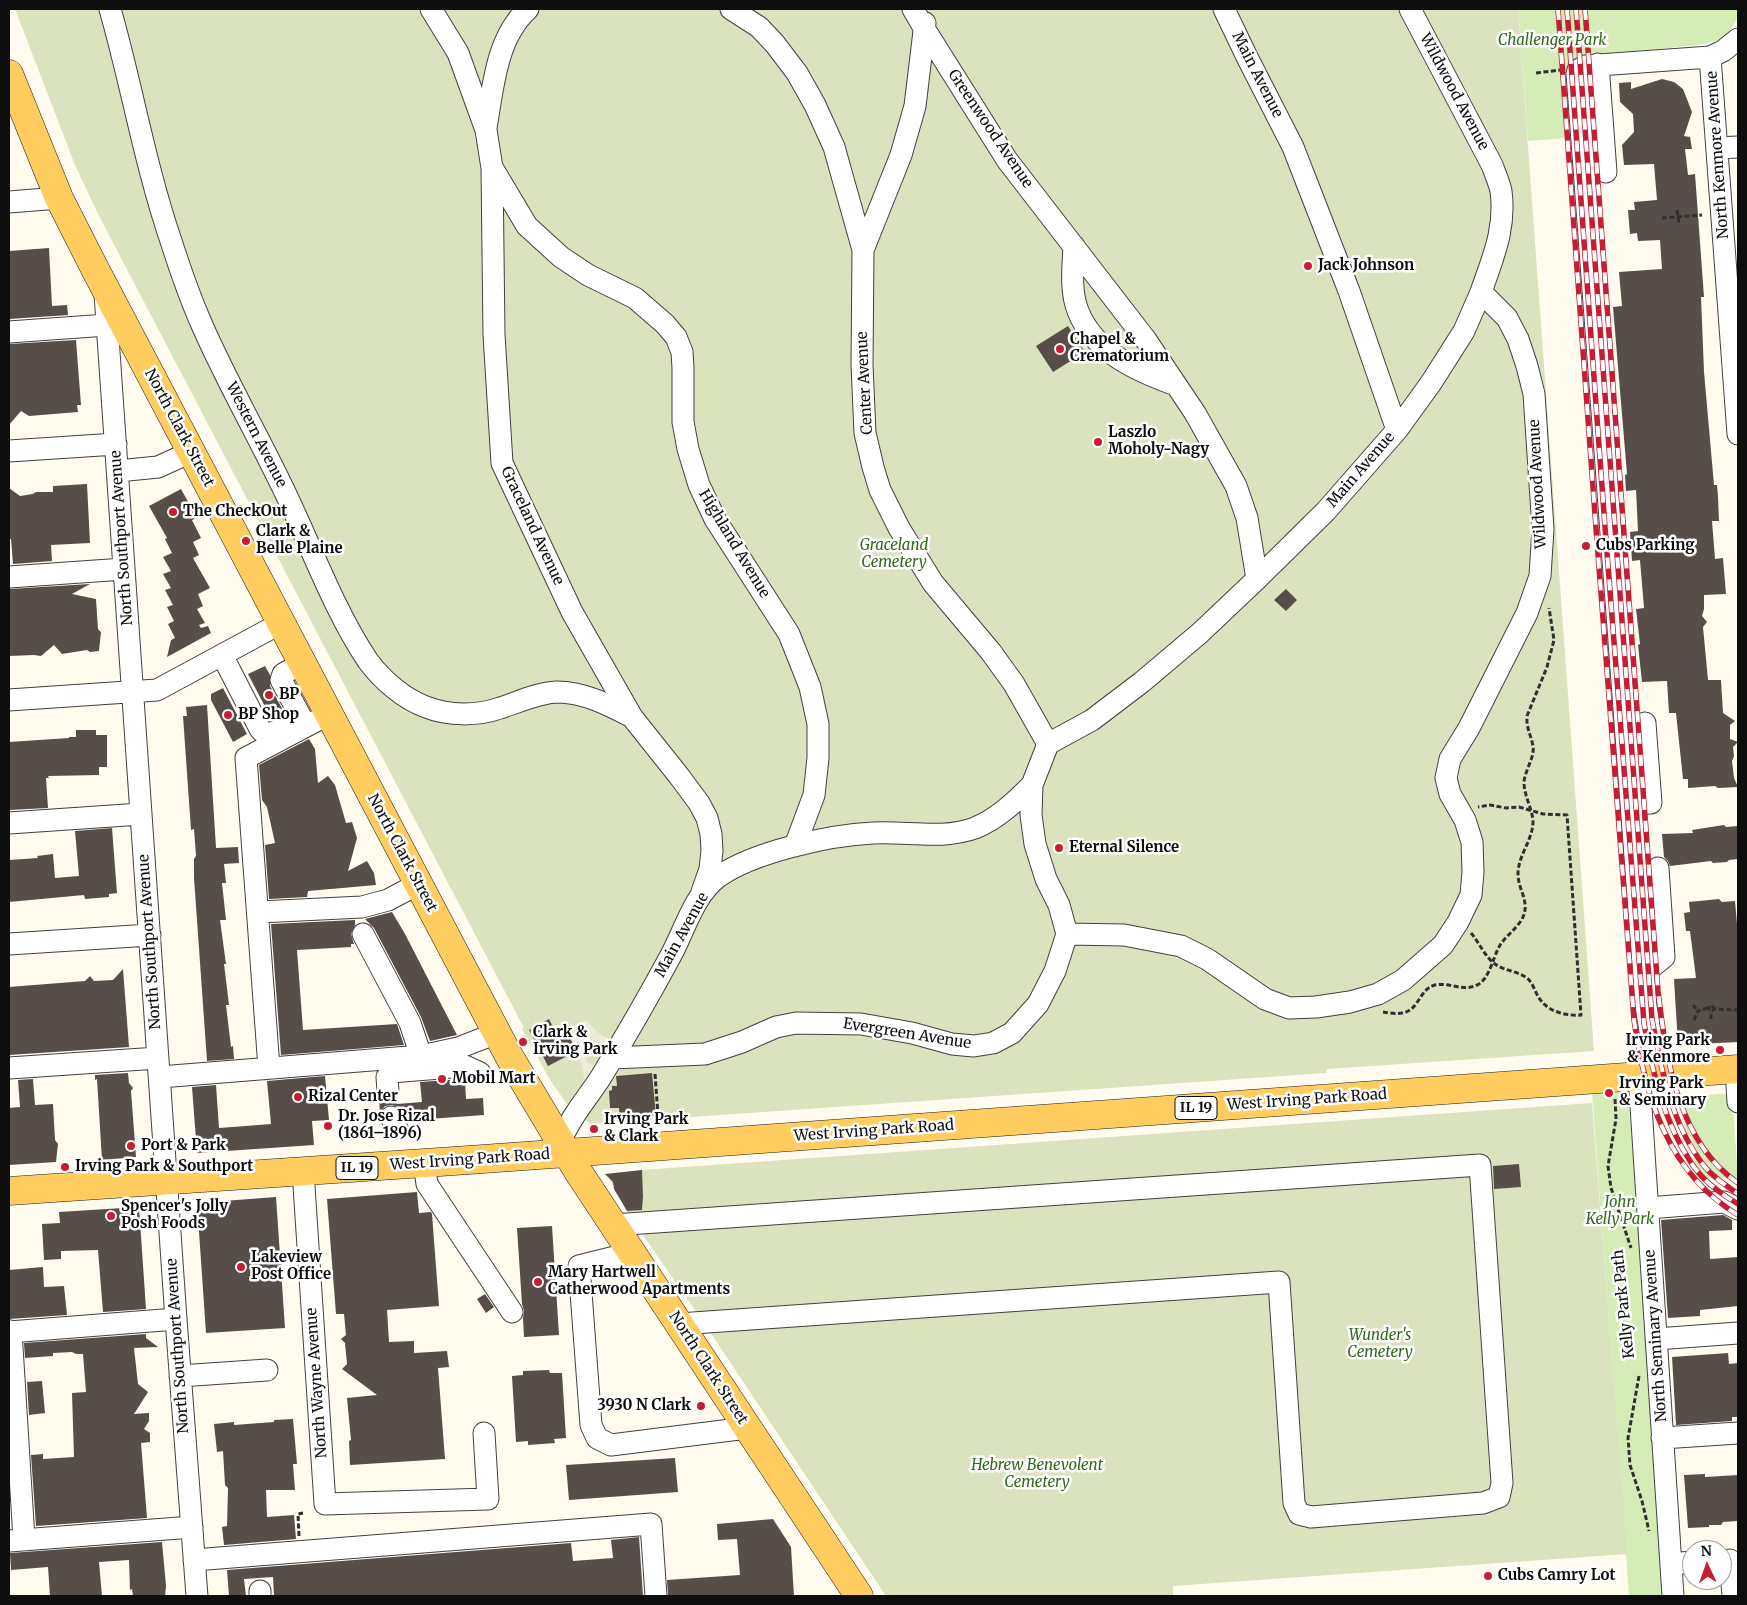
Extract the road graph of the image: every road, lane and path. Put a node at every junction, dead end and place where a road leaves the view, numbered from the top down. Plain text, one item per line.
1 (110, 9) edge
2 (431, 9) edge
3 (528, 9) edge
4 (731, 9) edge
5 (913, 9) edge
6 (1224, 9) edge
7 (1410, 9) edge
8 (926, 18) edge
9 (1738, 39) edge
10 (1710, 57) junction
11 (1598, 64) junction
12 (1569, 69) dead end
13 (1536, 73) dead end
14 (10, 78) edge
15 (486, 130) junction
16 (1728, 147) edge
17 (492, 168) junction
18 (1606, 172) dead end
19 (59, 198) junction
20 (9, 202) edge
21 (1677, 210) dead end
22 (1702, 214) dead end
23 (1678, 217) junction
24 (1662, 218) dead end
25 (1679, 225) dead end
26 (1074, 246) junction
27 (863, 250) junction
28 (105, 288) junction
29 (1481, 292) junction
30 (107, 325) junction
31 (9, 332) edge
32 (1176, 385) junction
33 (1397, 430) junction
34 (1738, 434) edge
35 (116, 444) junction
36 (9, 451) edge
37 (192, 452) junction
38 (118, 472) junction
39 (124, 569) junction
40 (9, 577) edge
41 (1258, 579) junction
42 (1534, 595) junction
43 (281, 623) junction
44 (222, 655) junction
45 (133, 692) junction
46 (9, 700) edge
47 (319, 714) junction
48 (632, 717) junction
49 (1646, 723) dead end
50 (1048, 744) junction
51 (1032, 785) junction
52 (1631, 804) junction
53 (1531, 812) junction
54 (141, 814) junction
55 (1462, 814) junction
56 (9, 823) edge
57 (795, 846) junction
58 (1658, 868) dead end
59 (418, 884) junction
60 (702, 892) junction
61 (259, 912) junction
62 (1458, 922) junction
63 (363, 934) dead end
64 (1067, 934) junction
65 (150, 935) junction
66 (9, 944) edge
67 (1492, 962) junction
68 (1643, 974) junction
69 (1366, 997) junction
70 (1693, 1005) dead end
71 (1712, 1009) junction
72 (1738, 1010) edge
73 (1698, 1011) junction
74 (1711, 1019) dead end
75 (1694, 1020) dead end
76 (497, 1033) junction
77 (421, 1056) junction
78 (612, 1058) junction
79 (9, 1068) edge
80 (159, 1068) junction
81 (269, 1068) junction
82 (1737, 1069) edge
83 (655, 1071) dead end
84 (480, 1073) dead end
85 (1649, 1075) junction
86 (388, 1091) dead end
87 (1615, 1098) dead end
88 (1738, 1102) edge
89 (658, 1116) dead end
90 (559, 1150) junction
91 (424, 1163) junction
92 (302, 1171) junction
93 (167, 1180) junction
94 (9, 1191) edge
95 (1648, 1208) junction
96 (1738, 1209) edge
97 (613, 1225) junction
98 (1632, 1252) dead end
99 (631, 1253) junction
100 (512, 1312) dead end
101 (176, 1320) junction
102 (679, 1324) junction
103 (10, 1331) edge
104 (1738, 1333) edge
105 (1656, 1339) junction
106 (267, 1370) dead end
107 (1640, 1370) dead end
108 (180, 1376) junction
109 (747, 1428) junction
110 (484, 1433) dead end
111 (1738, 1433) edge
112 (1662, 1438) junction
113 (302, 1513) dead end
114 (192, 1527) junction
115 (1650, 1538) dead end
116 (16, 1540) edge
117 (300, 1552) junction
118 (194, 1560) junction
119 (1682, 1563) edge
120 (1671, 1564) junction
121 (197, 1596) edge
122 (656, 1596) edge
123 (859, 1596) edge
124 (1673, 1596) edge

1 - 48 street, Western Avenue
2 - 15 street, Graceland Avenue
3 - 15 street
4 - 27 street, Center Avenue
5 - 8 street, Greenwood Avenue
6 - 33 street, Main Avenue
7 - 29 street, Wildwood Avenue
8 - 26 street, Greenwood Avenue
8 - 27 street
9 - 10 street
10 - 11 street
10 - 16 street, North Kenmore Avenue
11 - 18 street
11 - 52 street, North Seminary Avenue
12 - 13 path
14 - 19 main road, North Clark Street
15 - 17 street, Graceland Avenue
16 - 34 street, North Kenmore Avenue
17 - 48 street, Graceland Avenue
17 - 57 street, Highland Avenue
19 - 20 street
19 - 28 main road, North Clark Street
21 - 23 path
22 - 23 path
23 - 24 path
23 - 25 path
26 - 32 street, Greenwood Avenue
26 - 32 street
27 - 50 street, Center Avenue
28 - 30 street, North Southport Avenue
28 - 37 main road, North Clark Street
29 - 33 street, Wildwood Avenue
29 - 42 street, Wildwood Avenue
30 - 31 street
30 - 35 street, North Southport Avenue
32 - 41 street, Greenwood Avenue
33 - 41 street, Main Avenue
35 - 36 street
35 - 38 street, North Southport Avenue
37 - 38 street
37 - 43 main road, North Clark Street
38 - 39 street, North Southport Avenue
39 - 40 street
39 - 45 street, North Southport Avenue
41 - 50 street, Main Avenue
42 - 53 path
42 - 55 street, Wildwood Avenue
43 - 44 street
43 - 47 main road, North Clark Street
44 - 45 street
44 - 47 street
45 - 46 street
45 - 54 street, North Southport Avenue
47 - 59 main road, North Clark Street
47 - 61 street
48 - 60 street, Graceland Avenue
49 - 52 street
50 - 51 street
51 - 57 street, Main Avenue
51 - 64 street
52 - 68 street, North Seminary Avenue
53 - 55 path
53 - 67 path
53 - 67 path
54 - 56 street
54 - 65 street, North Southport Avenue
55 - 62 street
57 - 60 street, Main Avenue
58 - 68 street
59 - 61 street
59 - 76 main road, North Clark Street
60 - 78 street, Main Avenue
61 - 81 street
62 - 67 path
62 - 69 street
63 - 77 street
64 - 69 street
64 - 78 street, Evergreen Avenue
65 - 66 street
65 - 80 street, North Southport Avenue
67 - 69 path
68 - 85 street, North Seminary Avenue
70 - 73 path
71 - 72 path
71 - 73 path
71 - 74 path
73 - 75 path
76 - 77 street
76 - 90 main road, North Clark Street
77 - 81 street
78 - 90 street, Main Avenue
79 - 80 street
80 - 81 street
80 - 93 street, North Southport Avenue
82 - 85 main road, West Irving Park Road / IL 19
82 - 88 street
83 - 89 path
84 - 86 street
85 - 90 main road, West Irving Park Road / IL 19
85 - 95 street, North Seminary Avenue
87 - 98 path, Kelly Park Path
90 - 91 main road, West Irving Park Road / IL 19
90 - 97 main road, North Clark Street
91 - 92 main road, West Irving Park Road / IL 19
91 - 100 street
92 - 93 main road, West Irving Park Road / IL 19
92 - 110 street, North Wayne Avenue
93 - 94 main road, West Irving Park Road / IL 19
93 - 101 street, North Southport Avenue
95 - 96 street
95 - 105 street, North Seminary Avenue
97 - 99 main road, North Clark Street
97 - 102 street
99 - 102 main road, North Clark Street
99 - 109 street
101 - 103 street
101 - 108 street, North Southport Avenue
102 - 109 main road, North Clark Street
103 - 116 street
104 - 105 street
105 - 112 street, North Seminary Avenue
106 - 108 street
107 - 115 path, Kelly Park Path
108 - 114 street, North Southport Avenue
109 - 123 main road, North Clark Street
111 - 112 street
112 - 120 street, North Seminary Avenue
113 - 117 path
114 - 116 street
114 - 118 street, North Southport Avenue
117 - 118 street
117 - 122 street
118 - 121 street, North Southport Avenue
119 - 120 street
120 - 124 street, North Seminary Avenue

